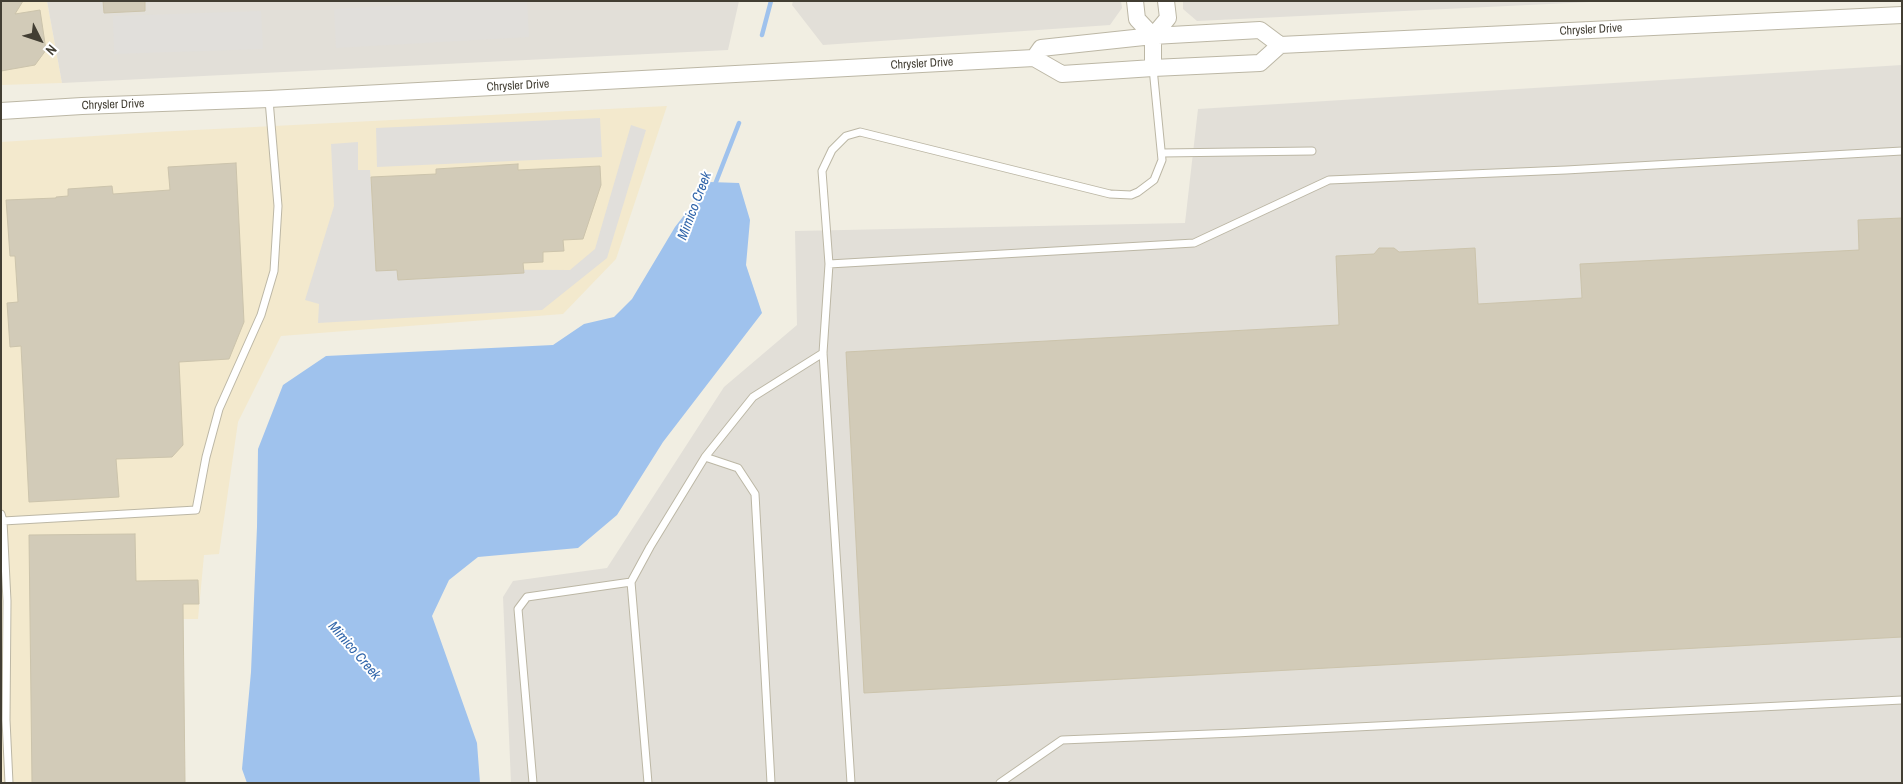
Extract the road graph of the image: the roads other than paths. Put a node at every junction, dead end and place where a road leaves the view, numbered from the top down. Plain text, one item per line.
1 (1135, 1) edge
2 (1166, 1) edge
3 (1902, 15) edge
4 (1153, 36) junction
5 (1280, 45) junction
6 (1034, 58) junction
7 (1153, 68) junction
8 (269, 99) junction
9 (1, 111) edge
10 (1312, 151) dead end
11 (1902, 151) edge
12 (1162, 153) junction
13 (829, 264) junction
14 (823, 353) junction
15 (705, 457) junction
16 (2, 518) edge
17 (631, 582) junction
18 (1902, 700) edge
19 (9, 783) edge
20 (533, 783) edge
21 (648, 783) edge
22 (771, 783) edge
23 (851, 783) edge
24 (1000, 783) edge

1 - 4 street
2 - 4 street
3 - 5 street, Chrysler Drive
4 - 5 street, Chrysler Drive
4 - 6 street, Chrysler Drive
4 - 7 street
5 - 7 street
6 - 7 street
6 - 8 street, Chrysler Drive
7 - 12 lane
8 - 9 street, Chrysler Drive
8 - 16 lane
10 - 12 lane
11 - 13 lane
12 - 13 lane
13 - 14 lane
14 - 15 lane
14 - 23 lane
15 - 17 lane
15 - 22 lane
16 - 19 lane
17 - 20 lane
17 - 21 lane
18 - 24 lane

